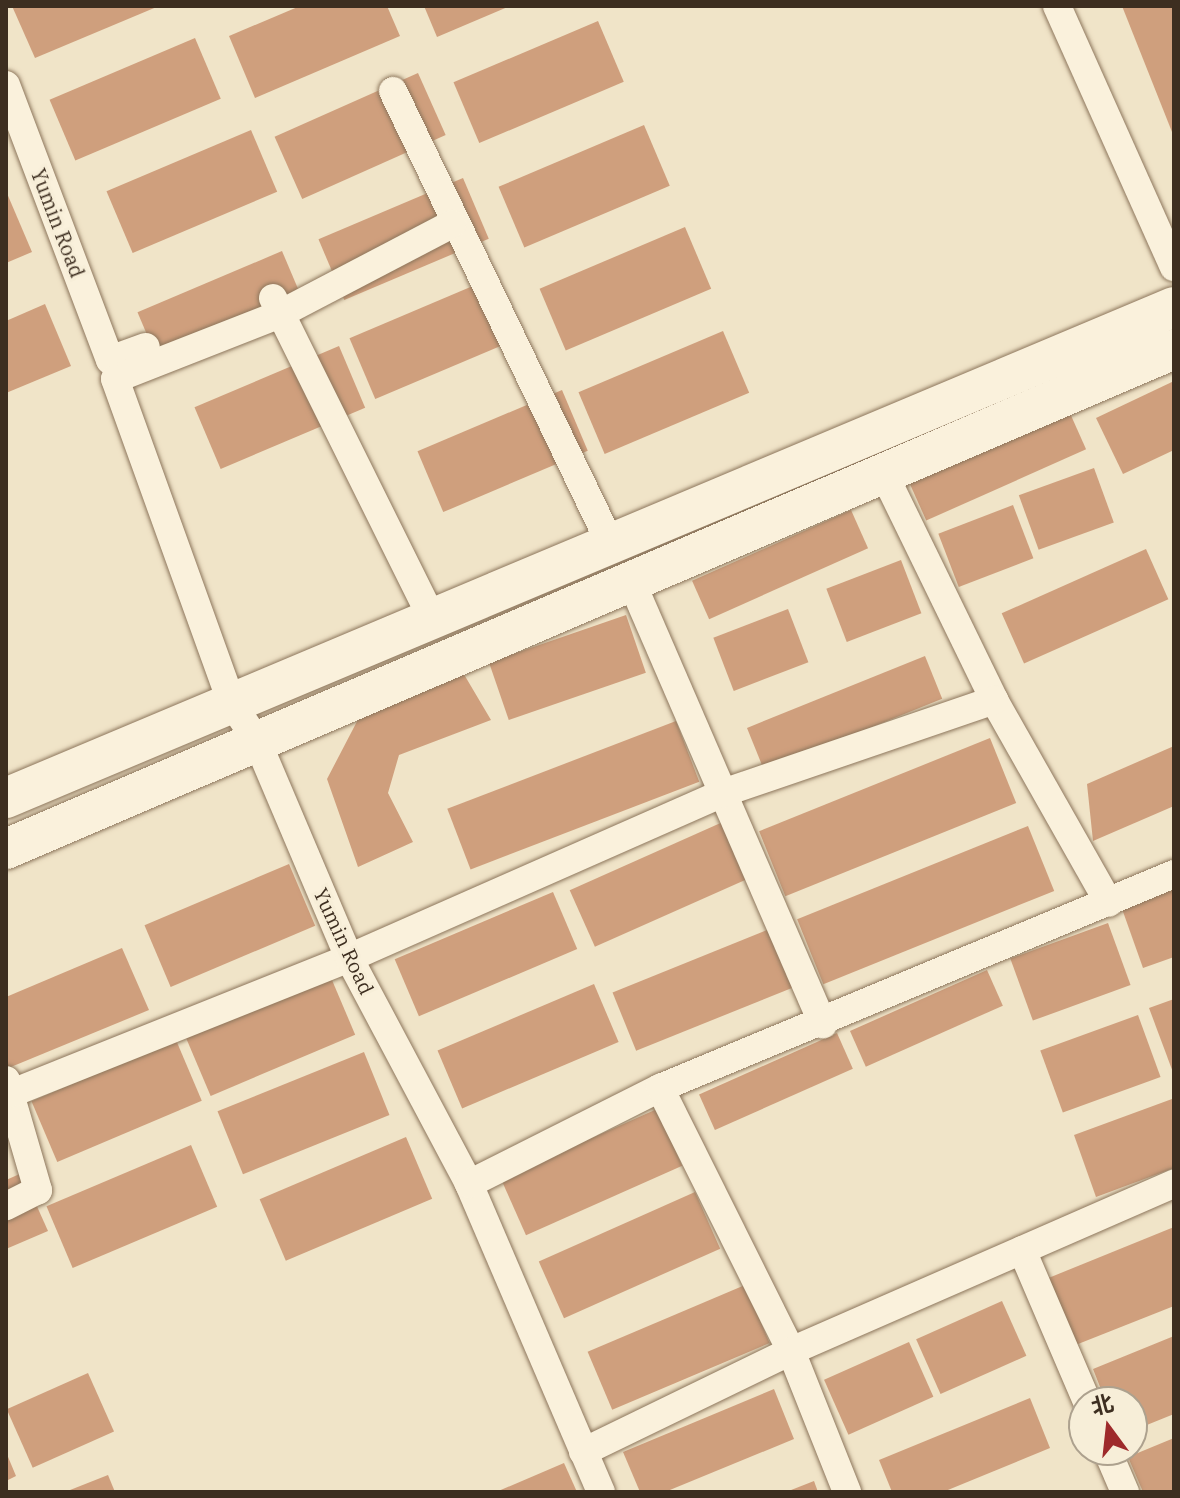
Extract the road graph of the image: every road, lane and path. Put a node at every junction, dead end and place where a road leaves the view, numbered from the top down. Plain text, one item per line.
1 (1057, 6) edge
2 (6, 85) edge
3 (393, 91) dead end
4 (450, 215) junction
5 (1174, 267) edge
6 (276, 306) junction
7 (1174, 307) edge
8 (1174, 349) edge
9 (113, 370) junction
10 (884, 474) junction
11 (612, 547) junction
12 (632, 583) junction
13 (433, 621) junction
14 (994, 700) junction
15 (231, 702) junction
16 (257, 741) junction
17 (720, 794) junction
18 (6, 798) edge
19 (6, 849) edge
20 (1174, 874) edge
21 (1109, 903) junction
22 (349, 958) junction
23 (823, 1024) junction
24 (9, 1086) edge
25 (660, 1088) junction
26 (469, 1184) junction
27 (1174, 1184) edge
28 (6, 1206) edge
29 (1022, 1250) junction
30 (791, 1351) junction
31 (1080, 1386) edge
32 (583, 1452) junction
33 (1114, 1466) edge
34 (601, 1492) edge
35 (847, 1492) edge
36 (1125, 1492) edge

1 - 5 street
2 - 9 street, Yumin Road
3 - 4 street
4 - 6 street
4 - 11 street
6 - 9 street
6 - 13 street
7 - 11 street
8 - 10 street
9 - 15 street, Yumin Road
10 - 12 street
10 - 14 street
11 - 13 street
12 - 16 street
12 - 17 street
13 - 15 street
14 - 17 street
14 - 21 street
15 - 16 street, Yumin Road
15 - 18 street
16 - 19 street
16 - 22 street, Yumin Road
17 - 22 street
17 - 23 street
20 - 21 street
21 - 23 street
22 - 24 street
22 - 26 street, Yumin Road
23 - 25 street
24 - 28 street
25 - 26 street
25 - 30 street
26 - 32 street, Yumin Road
27 - 29 street
29 - 30 street
29 - 31 street
30 - 32 street
30 - 35 street
32 - 34 street, Yumin Road
33 - 36 street

